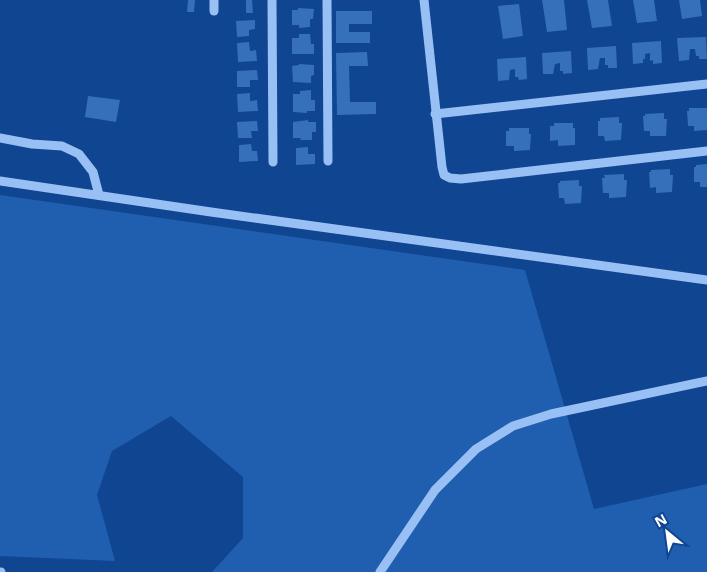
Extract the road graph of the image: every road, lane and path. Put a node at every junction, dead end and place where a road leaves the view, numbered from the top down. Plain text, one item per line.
1 (214, 0) edge
2 (272, 0) edge
3 (327, 0) edge
4 (424, 0) edge
5 (214, 11) dead end
6 (707, 84) edge
7 (435, 114) junction
8 (0, 138) edge
9 (707, 151) edge
10 (328, 161) dead end
11 (273, 162) dead end
12 (0, 181) edge
13 (99, 195) junction
14 (707, 280) edge
15 (707, 381) edge
16 (380, 572) edge

1 - 5 street
2 - 11 street
3 - 10 street
4 - 7 street
6 - 7 street
7 - 9 street
8 - 13 street
12 - 13 street
13 - 14 street
15 - 16 street

